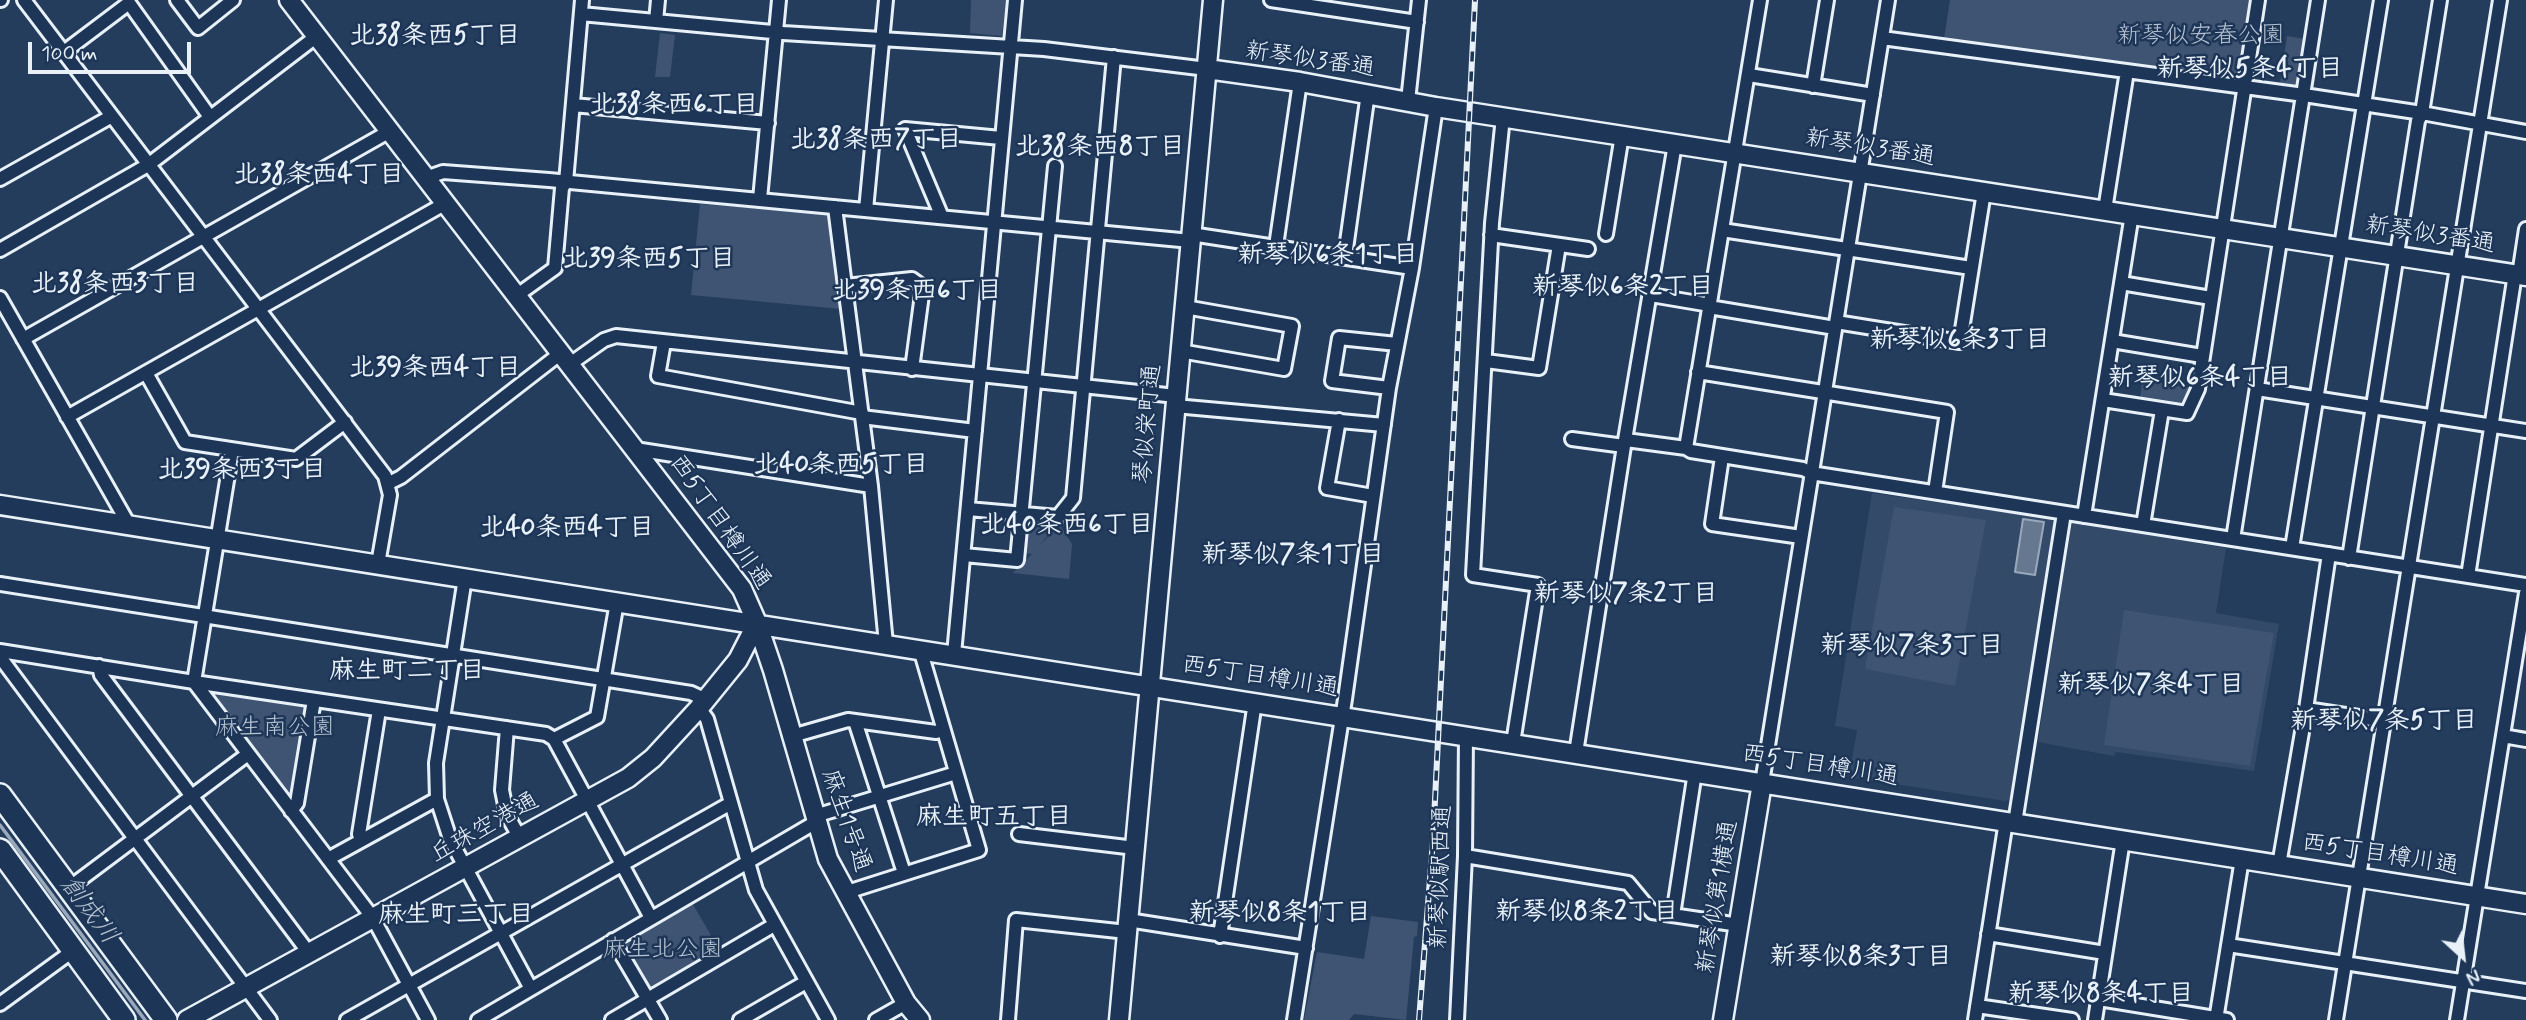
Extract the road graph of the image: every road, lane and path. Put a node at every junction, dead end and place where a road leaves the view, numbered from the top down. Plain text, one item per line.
1 (24, 0) edge
2 (177, 0) edge
3 (233, 0) edge
4 (582, 0) edge
5 (658, 0) edge
6 (779, 0) edge
7 (886, 0) edge
8 (1015, 0) edge
9 (1213, 0) edge
10 (1270, 0) edge
11 (1419, 0) edge
12 (1760, 0) edge
13 (1827, 0) edge
14 (1888, 0) edge
15 (2258, 0) edge
16 (2318, 0) edge
17 (2381, 0) edge
18 (2440, 0) edge
19 (2500, 0) edge
20 (297, 3) edge
21 (581, 14) junction
22 (656, 21) junction
23 (1417, 22) junction
24 (776, 33) junction
25 (317, 36) junction
26 (1882, 38) junction
27 (882, 39) junction
28 (1010, 47) junction
29 (64, 52) junction
30 (1114, 57) junction
31 (1207, 69) junction
32 (2127, 71) junction
33 (1749, 75) junction
34 (1300, 82) junction
35 (1813, 86) junction
36 (2245, 87) junction
37 (1368, 93) junction
38 (1873, 95) junction
39 (2304, 95) junction
40 (1408, 101) junction
41 (2364, 104) junction
42 (573, 105) junction
43 (1436, 107) junction
44 (2422, 113) junction
45 (112, 116) junction
46 (210, 117) junction
47 (1503, 117) junction
48 (768, 122) junction
49 (2481, 124) junction
50 (390, 131) junction
51 (2526, 132) edge
52 (1622, 135) junction
53 (1001, 138) junction
54 (1675, 144) junction
55 (1734, 153) junction
56 (148, 164) junction
57 (1055, 166) dead end
58 (1860, 173) junction
59 (426, 178) junction
60 (0, 179) edge
61 (566, 182) junction
62 (1984, 191) junction
63 (760, 200) junction
64 (446, 203) junction
65 (835, 206) junction
66 (866, 210) junction
67 (2105, 210) junction
68 (2132, 215) junction
69 (942, 217) junction
70 (993, 222) junction
71 (1049, 227) junction
72 (2221, 229) junction
73 (2526, 229) edge
74 (1722, 230) junction
75 (1098, 232) junction
76 (1606, 234) dead end
77 (1491, 235) junction
78 (204, 237) junction
79 (1191, 237) junction
80 (2281, 238) junction
81 (1559, 245) junction
82 (1276, 246) junction
83 (2340, 247) junction
84 (1588, 249) dead end
85 (0, 250) edge
86 (1847, 250) junction
87 (1345, 256) junction
88 (2397, 256) junction
89 (2458, 265) junction
90 (1412, 268) junction
91 (1971, 268) junction
92 (2520, 275) edge
93 (2121, 283) junction
94 (845, 286) junction
95 (1651, 295) junction
96 (516, 296) junction
97 (0, 298) edge
98 (2211, 298) junction
99 (1710, 306) junction
100 (1185, 307) junction
101 (259, 310) junction
102 (1835, 325) junction
103 (23, 339) junction
104 (2112, 341) junction
105 (664, 342) junction
106 (1397, 344) junction
107 (1180, 351) junction
108 (2202, 356) junction
109 (566, 359) junction
110 (1486, 361) junction
111 (855, 362) junction
112 (912, 369) junction
113 (1699, 372) junction
114 (146, 373) junction
115 (980, 376) junction
116 (1035, 381) junction
117 (1083, 386) junction
118 (1389, 388) junction
119 (2257, 389) junction
120 (1824, 393) junction
121 (2316, 398) junction
122 (2103, 400) junction
123 (1176, 401) junction
124 (2373, 407) junction
125 (2162, 410) junction
126 (862, 415) junction
127 (66, 417) junction
128 (2433, 417) junction
129 (1339, 420) junction
130 (345, 422) junction
131 (1384, 425) junction
132 (2492, 426) junction
133 (975, 431) junction
134 (2526, 432) edge
135 (1572, 439) dead end
136 (1625, 443) junction
137 (1686, 448) junction
138 (635, 449) junction
139 (233, 450) junction
140 (1722, 457) junction
141 (1811, 473) junction
142 (389, 483) junction
143 (871, 486) junction
144 (1935, 492) junction
145 (1373, 496) junction
146 (0, 505) edge
147 (968, 509) junction
148 (1022, 513) junction
149 (2064, 513) junction
150 (2084, 516) junction
151 (129, 525) junction
152 (2143, 525) junction
153 (1801, 537) junction
154 (217, 539) junction
155 (2233, 539) junction
156 (2292, 548) junction
157 (2329, 554) junction
158 (964, 555) junction
159 (2350, 558) junction
160 (378, 564) junction
161 (2410, 567) junction
162 (2468, 576) junction
163 (465, 578) junction
164 (0, 584) edge
165 (2526, 585) edge
166 (2526, 593) edge
167 (617, 602) junction
168 (205, 615) junction
169 (757, 623) junction
170 (886, 644) junction
171 (920, 649) junction
172 (0, 651) edge
173 (954, 654) junction
174 (453, 655) junction
175 (0, 657) edge
176 (2521, 663) edge
177 (99, 666) junction
178 (603, 679) junction
179 (194, 682) junction
180 (1150, 686) junction
181 (314, 700) junction
182 (1255, 702) junction
183 (703, 704) junction
184 (2306, 709) junction
185 (379, 710) junction
186 (1342, 716) junction
187 (442, 719) junction
188 (2385, 720) junction
189 (855, 722) junction
190 (506, 728) junction
191 (943, 730) junction
192 (1466, 735) junction
193 (792, 736) junction
194 (2503, 736) junction
195 (554, 739) junction
196 (2526, 740) edge
197 (1513, 743) junction
198 (1576, 753) junction
199 (248, 754) junction
200 (1695, 772) junction
201 (956, 773) junction
202 (1762, 783) junction
203 (0, 795) edge
204 (192, 796) junction
205 (879, 796) junction
206 (437, 799) junction
207 (588, 800) junction
208 (731, 803) junction
209 (291, 811) junction
210 (816, 819) junction
211 (2011, 822) junction
212 (1019, 834) dead end
213 (136, 838) junction
214 (520, 838) junction
215 (361, 840) junction
216 (2123, 840) junction
217 (1135, 848) junction
218 (0, 850) edge
219 (1465, 856) junction
220 (328, 859) junction
221 (2242, 859) junction
222 (748, 861) junction
223 (623, 864) junction
224 (2279, 865) junction
225 (465, 868) junction
226 (904, 873) junction
227 (2360, 877) junction
228 (69, 888) junction
229 (844, 893) junction
230 (2478, 897) junction
231 (2526, 904) edge
232 (1673, 915) junction
233 (373, 918) junction
234 (651, 918) junction
235 (774, 925) junction
236 (1739, 925) junction
237 (1128, 926) junction
238 (501, 933) junction
239 (1988, 934) junction
240 (1220, 936) junction
241 (613, 940) junction
242 (2228, 945) junction
243 (1306, 948) junction
244 (74, 950) junction
245 (309, 953) junction
246 (2105, 953) junction
247 (2345, 962) junction
248 (806, 982) junction
249 (2463, 982) junction
250 (409, 985) junction
251 (247, 987) junction
252 (531, 989) junction
253 (2526, 991) edge
254 (648, 999) junction
255 (2099, 999) junction
256 (906, 1003) junction
257 (0, 1004) edge
258 (1977, 1006) junction
259 (880, 1019) edge
260 (2220, 1019) edge
261 (124, 1020) edge
262 (166, 1020) edge
263 (187, 1020) edge
264 (270, 1020) edge
265 (347, 1020) edge
266 (428, 1020) edge
267 (478, 1020) edge
268 (612, 1020) edge
269 (660, 1020) edge
270 (740, 1020) edge
271 (828, 1020) edge
272 (920, 1020) edge
273 (1008, 1020) edge
274 (1119, 1020) edge
275 (1294, 1020) edge
276 (1457, 1020) edge
277 (1723, 1020) edge
278 (1975, 1020) edge
279 (2072, 1020) edge
280 (2095, 1020) edge
281 (2336, 1020) edge
282 (2457, 1020) edge

1 - 29 street
2 - 3 street
4 - 21 street
5 - 22 street
6 - 24 street
7 - 27 street
8 - 28 street
9 - 31 street, 琴似栄町通
10 - 23 street
11 - 23 street
12 - 33 street
13 - 35 street
14 - 26 street
15 - 36 street
16 - 39 street
17 - 41 street
18 - 44 street
19 - 49 street
20 - 25 street, 西5丁目樽川通
21 - 22 street
21 - 42 street
22 - 24 street
23 - 40 street
24 - 27 street
24 - 48 street
25 - 46 street
25 - 50 street, 西5丁目樽川通
26 - 32 street
26 - 38 street
27 - 28 street
27 - 66 street
28 - 30 street
28 - 53 street
29 - 45 street
29 - 46 street
30 - 31 street
30 - 75 street
31 - 34 street, 新琴似3番通
31 - 79 street, 琴似栄町通
32 - 36 street
32 - 67 street
33 - 35 street
33 - 55 street
34 - 37 street, 新琴似3番通
34 - 82 street
35 - 38 street
36 - 39 street
36 - 72 street
37 - 40 street, 新琴似3番通
37 - 87 street
38 - 58 street
39 - 41 street
39 - 80 street
40 - 43 street, 新琴似3番通
41 - 44 street
41 - 83 street
42 - 48 street
42 - 61 street
43 - 47 street, 新琴似3番通
43 - 90 street
44 - 49 street
44 - 88 street
45 - 56 street
45 - 60 street
46 - 56 street
47 - 52 street, 新琴似3番通
47 - 77 street
48 - 63 street
49 - 51 street
49 - 89 street
50 - 59 street, 西5丁目樽川通
50 - 78 street
52 - 54 street, 新琴似3番通
52 - 76 street
53 - 69 street
53 - 70 street
54 - 55 street, 新琴似3番通
54 - 95 street
55 - 58 street, 新琴似3番通
55 - 74 street
56 - 78 street
56 - 85 street
57 - 71 street
58 - 62 street, 新琴似3番通
58 - 86 street
59 - 61 street
59 - 64 street, 西5丁目樽川通
61 - 63 street
61 - 96 street
62 - 67 street, 新琴似3番通
62 - 91 street
63 - 65 street
64 - 96 street, 西5丁目樽川通
64 - 101 street
65 - 66 street
65 - 94 street
66 - 69 street
67 - 68 street, 新琴似3番通
68 - 72 street, 新琴似3番通
68 - 93 street
69 - 70 street
70 - 71 street
70 - 115 street
71 - 75 street
71 - 116 street
72 - 80 street, 新琴似3番通
72 - 98 street
73 - 92 street
74 - 86 street
74 - 99 street
75 - 79 street
75 - 117 street
77 - 81 street
77 - 110 street
78 - 101 street
78 - 103 street
79 - 82 street
79 - 100 street, 琴似栄町通
80 - 83 street, 新琴似3番通
80 - 119 street
81 - 84 street
81 - 110 street
82 - 87 street
83 - 88 street, 新琴似3番通
83 - 121 street
86 - 91 street
86 - 102 street
87 - 90 street
88 - 89 street, 新琴似3番通
88 - 124 street
89 - 92 street, 新琴似3番通
89 - 128 street
90 - 106 street
91 - 102 street
92 - 132 street
93 - 98 street
93 - 104 street
94 - 111 street
94 - 112 street
95 - 99 street
95 - 136 street
96 - 109 street, 西5丁目樽川通
97 - 103 street
98 - 108 street
99 - 102 street
99 - 113 street
100 - 107 street, 琴似栄町通
100 - 107 street
101 - 114 street
101 - 130 street
102 - 120 street
103 - 127 street
104 - 108 street
104 - 122 street
105 - 109 street
105 - 111 street
105 - 126 street
106 - 118 street
106 - 118 street
107 - 123 street, 琴似栄町通
108 - 125 street
109 - 138 street, 西5丁目樽川通
109 - 142 street
110 - 197 street
111 - 112 street
111 - 126 street
112 - 115 street
113 - 120 street
113 - 137 street
114 - 127 street
114 - 139 street
115 - 116 street
115 - 133 street
116 - 117 street
116 - 148 street
117 - 123 street
117 - 148 street
118 - 131 street
119 - 121 street
119 - 155 street
120 - 141 street
120 - 144 street
121 - 124 street
121 - 156 street
122 - 125 street
122 - 150 street
123 - 129 street
123 - 180 street, 琴似栄町通
124 - 128 street
124 - 159 street
125 - 152 street
126 - 133 street
126 - 143 street
127 - 151 street
128 - 132 street
128 - 161 street
129 - 131 street
129 - 145 street
130 - 139 street
130 - 142 street
131 - 145 street
132 - 134 street
132 - 162 street
133 - 147 street
135 - 136 street
136 - 137 street
136 - 198 street
137 - 140 street
138 - 143 street
138 - 169 street, 西5丁目樽川通
139 - 154 street
140 - 141 street
140 - 153 street
141 - 144 street
141 - 153 street
142 - 160 street
143 - 170 street
144 - 149 street
145 - 186 street
146 - 151 street
147 - 148 street
147 - 158 street
148 - 158 street
149 - 150 street
149 - 211 street
150 - 152 street
151 - 154 street
152 - 155 street
153 - 202 street
154 - 160 street
154 - 168 street
155 - 156 street
156 - 157 street
157 - 159 street
157 - 184 street
158 - 173 street
159 - 161 street
160 - 163 street
161 - 162 street
161 - 188 street
162 - 165 street
163 - 167 street
163 - 174 street
164 - 168 street
166 - 176 street
167 - 169 street
167 - 178 street
168 - 174 street
168 - 179 street
169 - 170 street, 西5丁目樽川通
169 - 183 street, 丘珠空港通
169 - 193 street, 麻生1号通
170 - 171 street, 西5丁目樽川通
171 - 173 street, 西5丁目樽川通
171 - 191 street
172 - 177 street
173 - 180 street, 西5丁目樽川通
174 - 178 street
174 - 187 street
175 - 213 street
176 - 194 street
177 - 179 street
177 - 204 street
178 - 183 street
178 - 195 street
179 - 181 street
179 - 199 street
180 - 182 street, 西5丁目樽川通
180 - 217 street, 琴似栄町通
181 - 185 street
181 - 209 street
182 - 186 street, 西5丁目樽川通
182 - 240 street
183 - 207 street, 丘珠空港通
183 - 208 street
184 - 188 street
184 - 224 street
185 - 187 street
185 - 215 street
186 - 192 street, 西5丁目樽川通
186 - 243 street
187 - 190 street
187 - 206 street
188 - 227 street
189 - 191 street
189 - 193 street
189 - 205 street
190 - 195 street
190 - 214 street
191 - 201 street
192 - 197 street, 西5丁目樽川通
192 - 219 street, 新琴似駅西通
193 - 210 street, 麻生1号通
194 - 196 street
194 - 230 street
195 - 207 street
197 - 198 street, 西5丁目樽川通
198 - 200 street, 西5丁目樽川通
199 - 204 street
199 - 209 street
200 - 202 street, 西5丁目樽川通
200 - 232 street
201 - 205 street
201 - 226 street
202 - 211 street, 西5丁目樽川通
202 - 236 street, 新琴似第1横通
203 - 228 highway
204 - 213 street
204 - 245 street
205 - 210 street
205 - 226 street
206 - 215 street
206 - 225 street
207 - 214 street, 丘珠空港通
207 - 223 street
208 - 222 street
208 - 223 street
209 - 220 street
210 - 222 street
210 - 229 street, 麻生1号通
211 - 216 street, 西5丁目樽川通
211 - 239 street
212 - 217 street
213 - 228 street
213 - 251 street
214 - 225 street, 丘珠空港通
215 - 220 street
216 - 221 street, 西5丁目樽川通
216 - 246 street
217 - 237 street, 琴似栄町通
218 - 244 highway
219 - 232 street
219 - 276 street, 新琴似駅西通
220 - 233 street
221 - 224 street, 西5丁目樽川通
221 - 242 street
222 - 234 street
222 - 235 street
223 - 234 street
223 - 238 street
224 - 227 street, 西5丁目樽川通
225 - 233 street, 丘珠空港通
225 - 238 street
226 - 229 street
227 - 230 street, 西5丁目樽川通
227 - 247 street
228 - 262 highway
229 - 256 street, 麻生1号通
230 - 231 street, 西5丁目樽川通
230 - 249 street
232 - 236 street
233 - 245 street, 丘珠空港通
233 - 250 street
234 - 241 street
235 - 248 street
235 - 254 street
236 - 277 street, 新琴似第1横通
237 - 240 street
237 - 273 street
237 - 274 street, 琴似栄町通
238 - 250 street
238 - 252 street
239 - 246 street
239 - 258 street
240 - 243 street
241 - 252 street
241 - 254 street
242 - 247 street
242 - 260 street
243 - 275 street
244 - 257 street
244 - 261 highway
245 - 251 street, 丘珠空港通
246 - 255 street
247 - 249 street
247 - 281 street
248 - 270 street
248 - 271 street
249 - 253 street
249 - 282 street
250 - 265 street
250 - 266 street
251 - 263 street, 丘珠空港通
251 - 264 street
252 - 267 street
254 - 268 street
254 - 269 street
255 - 260 street
255 - 280 street
256 - 259 street
256 - 272 street, 麻生1号通
258 - 278 street
258 - 279 street

